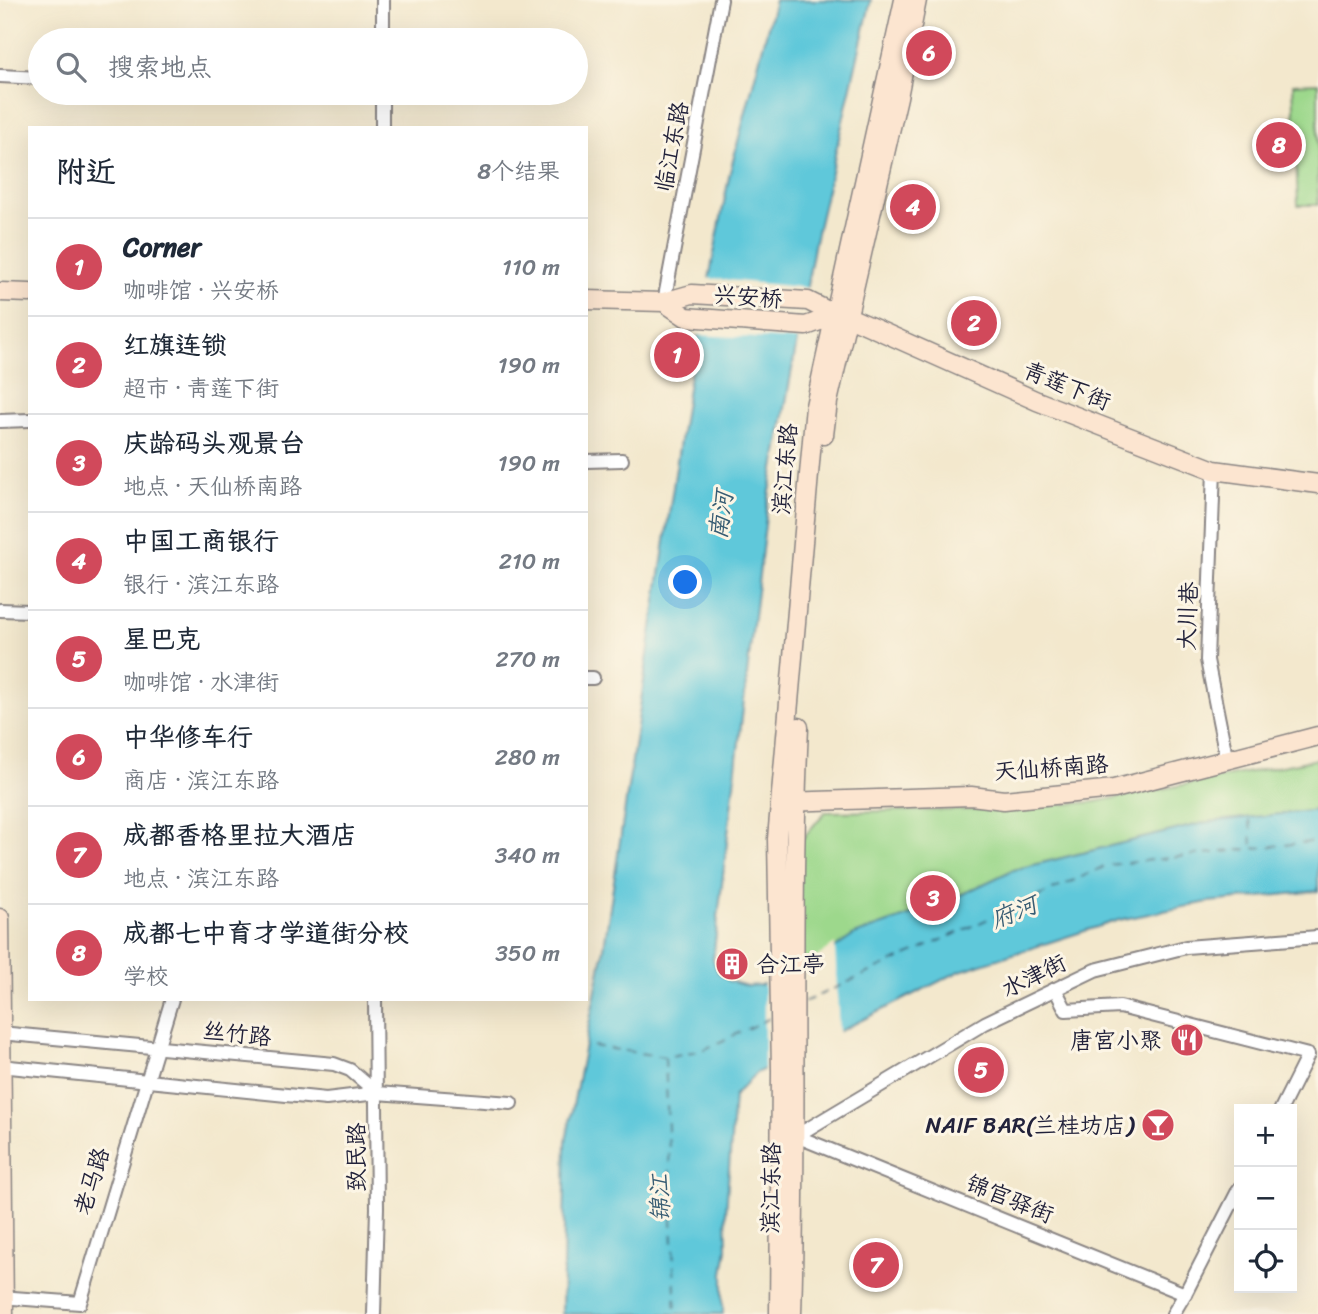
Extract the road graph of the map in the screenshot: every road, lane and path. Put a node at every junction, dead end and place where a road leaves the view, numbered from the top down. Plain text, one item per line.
1 (383, 0) edge
2 (721, 0) edge
3 (904, 0) edge
4 (917, 0) edge
5 (383, 28) edge
6 (0, 76) edge
7 (28, 77) edge
8 (382, 105) edge
9 (382, 126) edge
10 (0, 292) edge
11 (28, 293) edge
12 (588, 300) edge
13 (664, 302) junction
14 (843, 316) junction
15 (28, 420) edge
16 (0, 421) edge
17 (622, 460) dead end
18 (588, 461) edge
19 (1214, 470) junction
20 (1318, 484) edge
21 (0, 610) edge
22 (28, 611) edge
23 (1318, 736) edge
24 (1227, 761) junction
25 (788, 802) junction
26 (0, 918) edge
27 (1318, 937) edge
28 (1055, 989) junction
29 (171, 1001) edge
30 (375, 1001) edge
31 (1, 1033) edge
32 (157, 1047) junction
33 (1, 1066) edge
34 (788, 1067) junction
35 (148, 1081) junction
36 (377, 1093) junction
37 (512, 1103) dead end
38 (1283, 1104) edge
39 (796, 1136) junction
40 (1234, 1199) edge
41 (1185, 1294) junction
42 (2, 1303) edge
43 (374, 1314) edge
44 (779, 1314) edge
45 (792, 1314) edge
46 (1173, 1314) edge

1 - 5 street
2 - 13 street, 临江东路
3 - 14 main road, 滨江东路
4 - 14 main road, 滨江东路
6 - 7 street
8 - 9 street
10 - 11 main road
12 - 13 main road
13 - 14 main road, 青莲下街
13 - 14 main road, 兴安桥
14 - 19 main road, 青莲下街
14 - 25 main road, 滨江东路
15 - 16 street
17 - 18 street
19 - 20 main road, 青莲下街
19 - 24 street, 大川巷
21 - 22 street
23 - 24 main road, 天仙桥南路
24 - 25 main road, 天仙桥南路
25 - 34 main road, 滨江东路
26 - 31 main road, 老马路
27 - 28 street, 水津街
28 - 38 street
28 - 39 street, 水津街
29 - 32 street, 老马路
30 - 36 street, 致民路
31 - 32 street, 丝竹路
31 - 33 main road, 老马路
32 - 35 street, 老马路
32 - 36 street, 丝竹路
33 - 35 street
33 - 42 main road, 老马路
34 - 39 main road, 滨江东路
34 - 44 main road, 滨江东路
35 - 36 street
35 - 42 street, 老马路
36 - 37 street
36 - 43 street, 致民路
39 - 41 street, 锦官驿街
39 - 45 main road, 滨江东路
40 - 41 street
41 - 46 street

